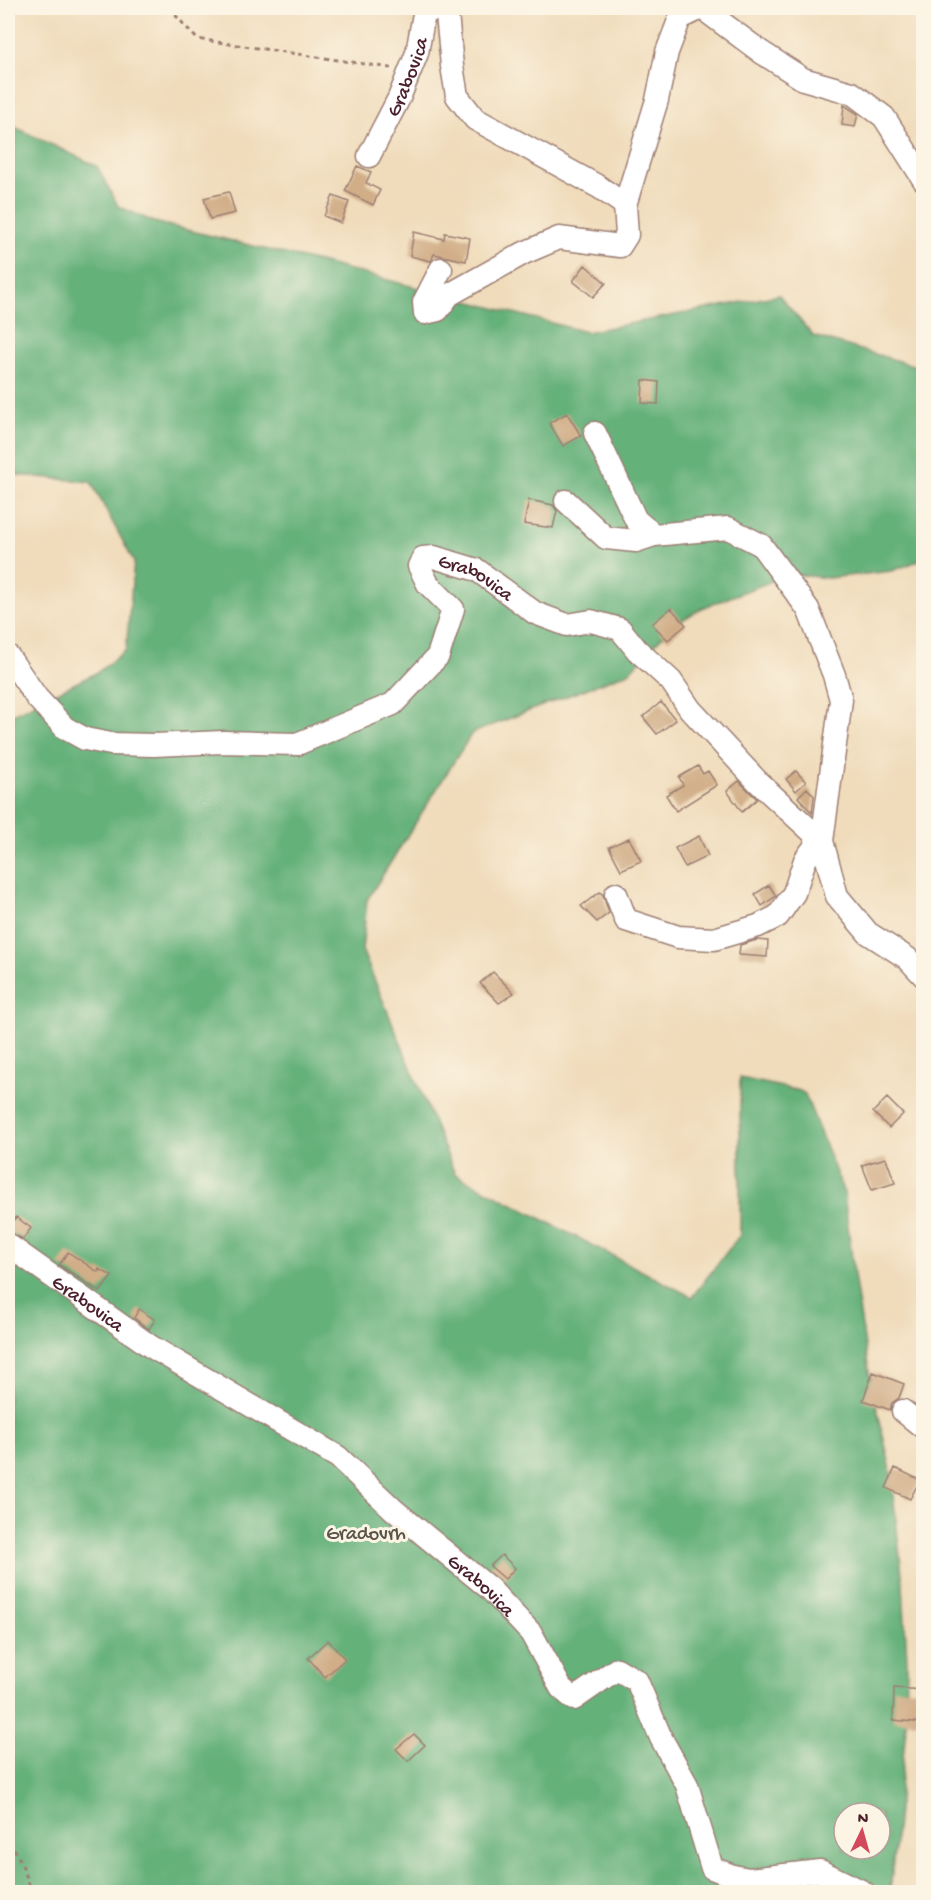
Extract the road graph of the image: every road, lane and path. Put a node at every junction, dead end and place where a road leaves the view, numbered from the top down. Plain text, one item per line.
1 (169, 8) edge
2 (702, 8) edge
3 (417, 53) junction
4 (369, 156) dead end
5 (924, 180) edge
6 (625, 206) junction
7 (441, 269) dead end
8 (595, 433) dead end
9 (566, 501) dead end
10 (654, 535) junction
11 (8, 656) edge
12 (822, 841) junction
13 (616, 894) dead end
14 (924, 976) edge
15 (8, 1245) edge
16 (903, 1411) dead end
17 (924, 1428) edge
18 (8, 1842) edge
19 (819, 1882) edge
20 (31, 1893) edge
21 (863, 1893) edge

1 - 3 path
2 - 5 street
2 - 6 street
3 - 4 street, Grabovica
3 - 6 street, Grabovica
6 - 7 street
8 - 10 street
9 - 10 street
10 - 12 street
11 - 12 street, Grabovica
12 - 13 street
12 - 14 street
15 - 19 street, Grabovica
16 - 17 street
18 - 20 path
19 - 21 street, Grabovica

